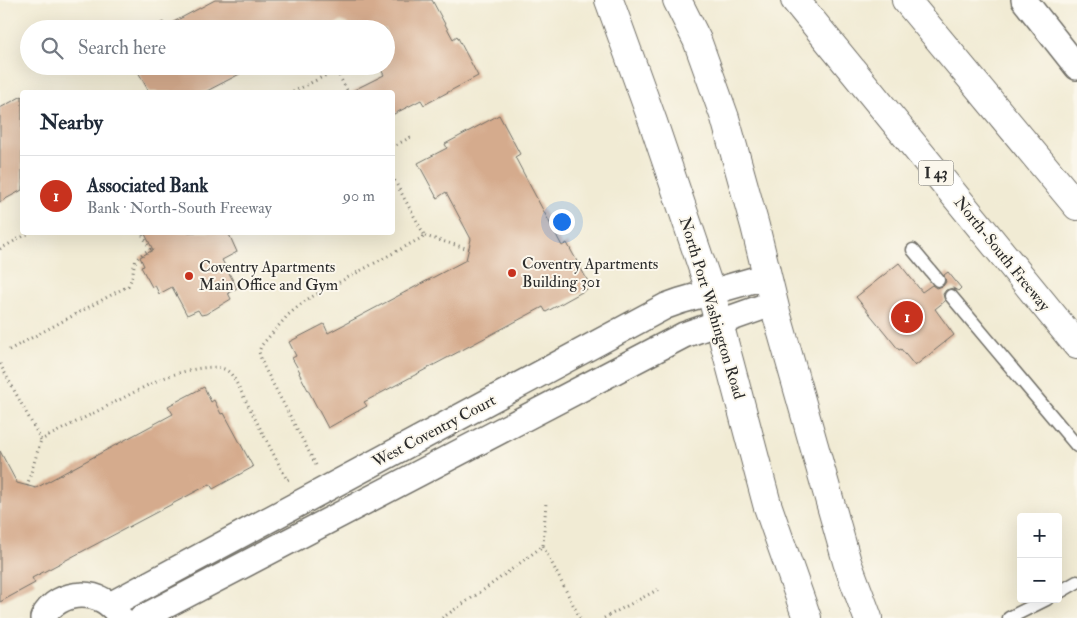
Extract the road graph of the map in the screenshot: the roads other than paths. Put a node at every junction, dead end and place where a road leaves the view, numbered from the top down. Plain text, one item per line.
1 (609, 0) edge
2 (677, 0) edge
3 (795, 0) edge
4 (906, 0) edge
5 (1024, 0) edge
6 (1077, 67) edge
7 (1077, 206) edge
8 (913, 250) dead end
9 (767, 276) junction
10 (938, 280) dead end
11 (711, 293) junction
12 (951, 296) dead end
13 (774, 303) junction
14 (719, 324) junction
15 (1077, 345) edge
16 (1077, 446) edge
17 (1077, 582) edge
18 (1062, 591) edge
19 (1039, 603) edge
20 (115, 612) edge
21 (43, 618) edge
22 (142, 618) edge
23 (807, 618) edge
24 (868, 618) edge
25 (1009, 618) edge

1 - 11 main road, North Port Washington Road
2 - 9 main road
3 - 15 main road, North-South Freeway / I 43
4 - 7 main road
5 - 6 street
8 - 10 lane
9 - 11 street, West Coventry Court
9 - 13 main road
11 - 14 main road, North Port Washington Road
11 - 20 street, West Coventry Court
12 - 16 lane
13 - 14 street, West Coventry Court
13 - 24 main road
14 - 22 street, West Coventry Court
14 - 23 main road, North Port Washington Road
17 - 18 lane
19 - 25 lane
20 - 21 street, West Coventry Court

